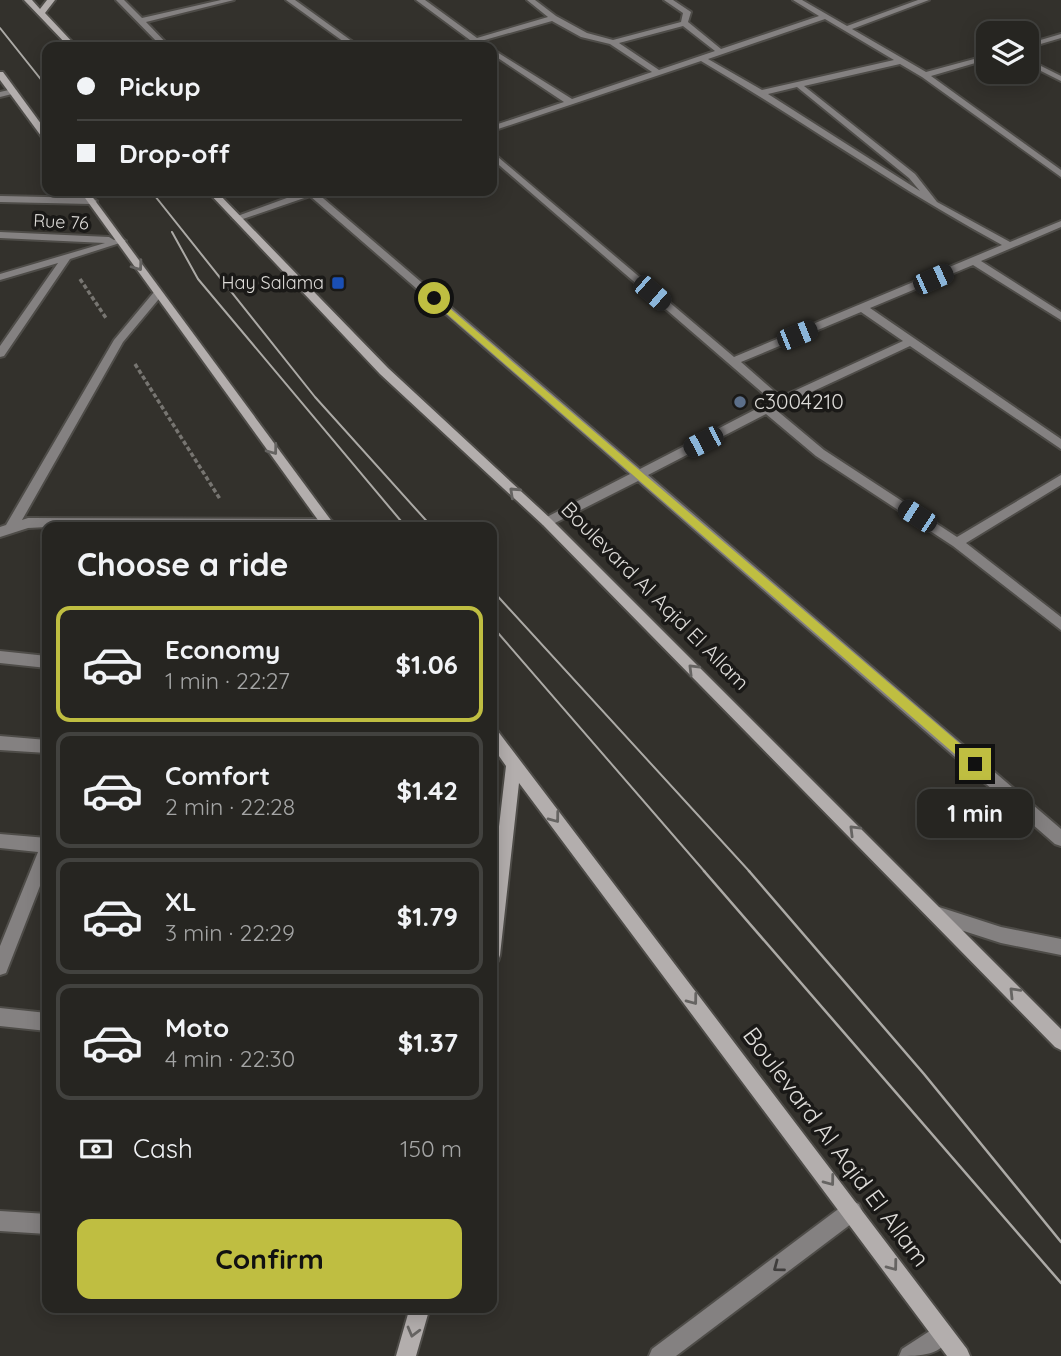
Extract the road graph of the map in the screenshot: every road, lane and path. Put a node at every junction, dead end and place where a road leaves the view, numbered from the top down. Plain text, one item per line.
1 (27, 0) edge
2 (51, 0) edge
3 (120, 0) edge
4 (230, 0) edge
5 (290, 0) edge
6 (420, 0) edge
7 (531, 0) edge
8 (668, 0) edge
9 (797, 0) edge
10 (925, 0) edge
11 (40, 14) junction
12 (827, 16) junction
13 (553, 18) junction
14 (140, 21) junction
15 (684, 23) junction
16 (849, 28) junction
17 (1061, 36) edge
18 (476, 40) junction
19 (68, 42) edge
20 (161, 42) edge
21 (349, 42) edge
22 (469, 42) edge
23 (479, 42) edge
24 (1039, 42) edge
25 (613, 43) junction
26 (719, 51) junction
27 (497, 54) edge
28 (700, 57) junction
29 (902, 61) junction
30 (976, 61) edge
31 (1039, 67) edge
32 (657, 72) junction
33 (0, 74) edge
34 (925, 75) junction
35 (1061, 79) edge
36 (800, 86) junction
37 (13, 91) junction
38 (761, 93) junction
39 (0, 95) edge
40 (570, 102) junction
41 (497, 127) edge
42 (42, 131) edge
43 (497, 159) edge
44 (1061, 174) edge
45 (88, 196) edge
46 (216, 196) edge
47 (298, 196) edge
48 (318, 196) edge
49 (0, 200) edge
50 (92, 201) junction
51 (935, 205) junction
52 (237, 218) junction
53 (1061, 224) edge
54 (0, 235) edge
55 (121, 241) junction
56 (1010, 246) junction
57 (67, 257) junction
58 (974, 261) junction
59 (0, 277) edge
60 (158, 294) junction
61 (863, 308) junction
62 (1061, 317) edge
63 (119, 340) junction
64 (912, 341) junction
65 (0, 354) edge
66 (732, 362) junction
67 (780, 402) junction
68 (767, 409) junction
69 (1061, 445) edge
70 (639, 475) junction
71 (1061, 479) edge
72 (235, 522) edge
73 (327, 522) edge
74 (547, 522) junction
75 (42, 523) edge
76 (6, 529) edge
77 (957, 543) junction
78 (1061, 625) edge
79 (0, 657) edge
80 (42, 661) edge
81 (497, 742) edge
82 (0, 743) edge
83 (42, 747) edge
84 (514, 764) junction
85 (1061, 839) edge
86 (0, 841) edge
87 (42, 846) edge
88 (42, 859) edge
89 (497, 912) edge
90 (939, 915) junction
91 (1061, 947) edge
92 (1, 961) edge
93 (0, 1017) edge
94 (42, 1021) edge
95 (1061, 1041) edge
96 (852, 1211) junction
97 (0, 1222) edge
98 (42, 1224) edge
99 (418, 1313) edge
100 (943, 1333) junction
101 (406, 1356) edge
102 (659, 1356) edge
103 (909, 1356) edge
104 (960, 1356) edge

1 - 11 main road
2 - 11 main road
3 - 14 street
4 - 14 street
5 - 21 street
6 - 18 street
7 - 13 street
8 - 15 street
9 - 12 street
10 - 16 street
11 - 19 main road
12 - 16 street
12 - 26 street
13 - 18 street
13 - 25 street
14 - 20 street
15 - 25 street
15 - 26 street
16 - 29 street
17 - 24 street
18 - 22 street
18 - 23 street
25 - 32 street
26 - 28 street
27 - 40 street
28 - 32 street
28 - 38 street
29 - 34 street
29 - 36 street
30 - 34 street
31 - 35 street
32 - 40 street
33 - 37 main road
34 - 44 street
36 - 38 street
36 - 51 street
37 - 39 street
37 - 42 main road
38 - 51 street
40 - 41 street
43 - 66 street
45 - 50 main road
46 - 52 main road, Boulevard Al Aqid El Allam
47 - 52 street
48 - 70 street
49 - 50 street
50 - 55 main road
51 - 56 street
74 -> 52 main road, Boulevard Al Aqid El Allam
53 - 56 street
54 - 55 street, Rue 76
55 - 57 street
55 -> 60 main road
56 - 58 street
57 - 59 street
57 - 63 path
57 - 65 street
58 - 61 street
58 - 62 street
60 - 63 street
60 -> 73 main road
61 - 64 street
61 - 66 street
63 - 72 path
63 - 76 street
64 - 67 street
64 - 69 street
66 - 67 street
67 - 68 street
68 - 70 street
68 - 77 street
70 - 74 street
70 - 85 street
71 - 77 street
90 -> 74 main road, Boulevard Al Aqid El Allam
75 - 76 street
77 - 78 street
79 - 80 street
81 - 84 main road, Boulevard Al Aqid El Allam
82 - 83 street
84 - 89 main road
84 -> 96 main road, Boulevard Al Aqid El Allam
86 - 87 street
88 - 92 street
90 - 91 street
95 -> 90 main road, Boulevard Al Aqid El Allam
93 - 94 street
96 -> 100 main road, Boulevard Al Aqid El Allam
96 -> 102 street
97 - 98 street
99 -> 101 main road
100 - 103 street
100 - 104 main road, Boulevard Al Aqid El Allam

